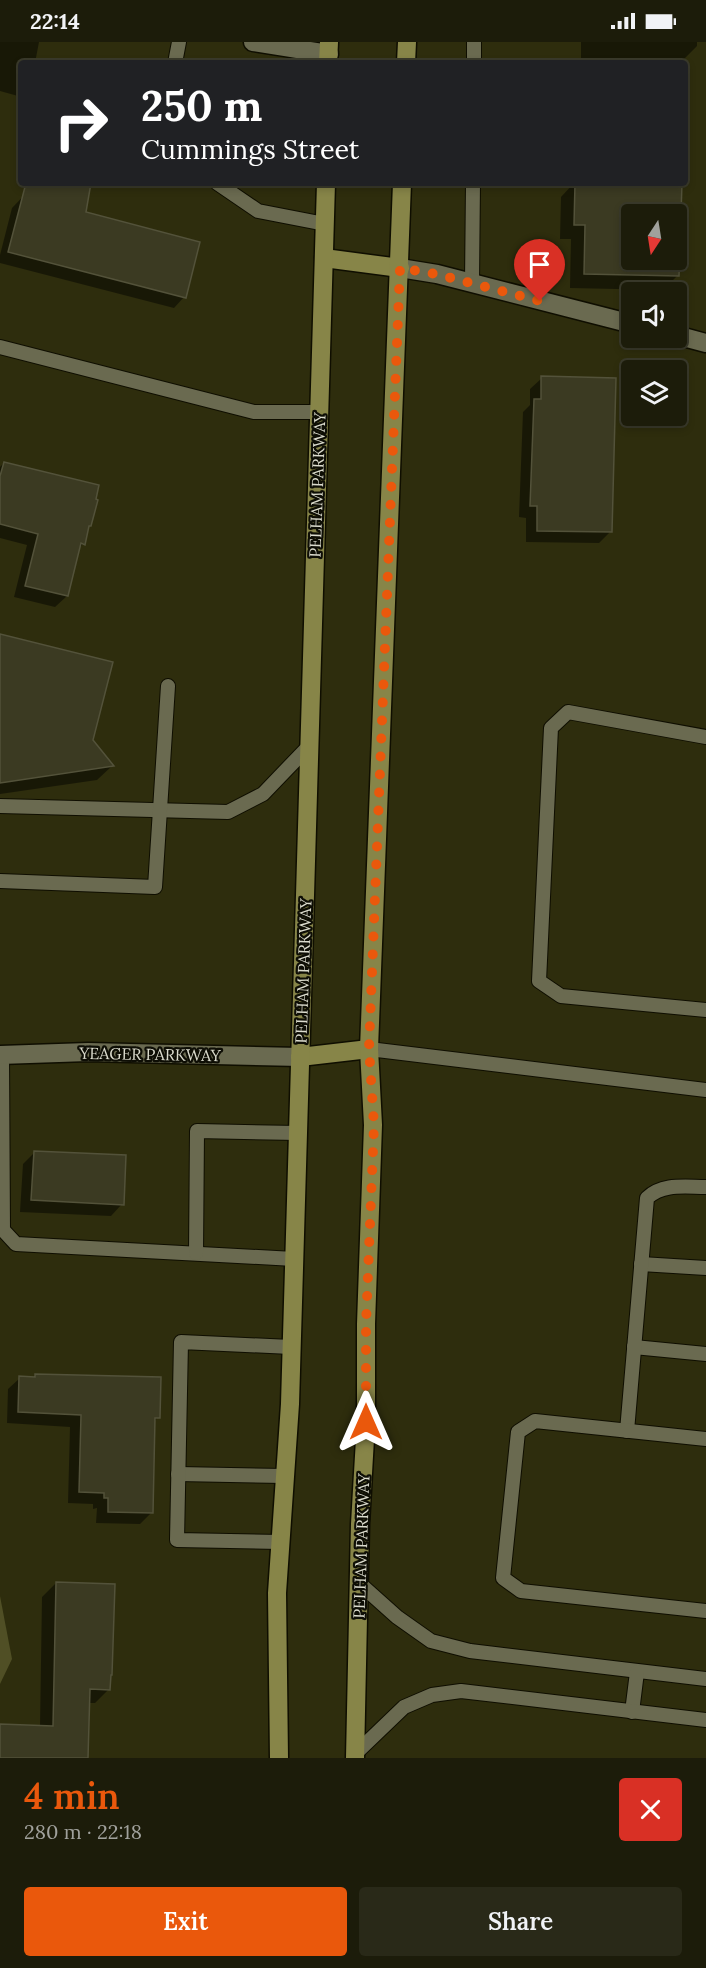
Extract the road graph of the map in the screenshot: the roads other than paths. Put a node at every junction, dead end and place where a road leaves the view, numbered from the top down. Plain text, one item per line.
1 (179, 42) edge
2 (253, 42) edge
3 (407, 42) edge
4 (474, 42) edge
5 (329, 53) edge
6 (176, 60) edge
7 (406, 60) edge
8 (474, 60) edge
9 (221, 186) edge
10 (326, 186) edge
11 (402, 186) edge
12 (473, 186) edge
13 (325, 224) junction
14 (324, 258) junction
15 (400, 268) junction
16 (472, 284) junction
17 (621, 321) edge
18 (687, 338) edge
19 (706, 343) edge
20 (0, 347) edge
21 (319, 412) junction
22 (168, 686) dead end
23 (706, 738) edge
24 (309, 745) junction
25 (0, 806) edge
26 (160, 811) junction
27 (0, 881) edge
28 (706, 1010) edge
29 (369, 1048) junction
30 (1, 1055) edge
31 (300, 1057) junction
32 (706, 1090) edge
33 (298, 1133) junction
34 (706, 1187) edge
35 (196, 1253) junction
36 (294, 1258) junction
37 (641, 1264) junction
38 (706, 1268) edge
39 (291, 1347) junction
40 (634, 1347) junction
41 (706, 1354) edge
42 (627, 1431) junction
43 (706, 1439) edge
44 (178, 1474) junction
45 (284, 1476) junction
46 (280, 1542) junction
47 (359, 1582) junction
48 (706, 1611) edge
49 (637, 1672) junction
50 (706, 1679) edge
51 (633, 1712) junction
52 (706, 1720) edge
53 (355, 1756) edge
54 (279, 1758) edge

1 - 6 lane
2 - 5 street
3 - 7 main road
4 - 8 lane
9 - 13 lane
10 - 13 main road, PELHAM PARKWAY
11 - 15 main road, PELHAM PARKWAY
12 - 16 lane
13 - 14 main road, PELHAM PARKWAY
14 - 15 main road
14 - 21 main road, PELHAM PARKWAY
15 - 16 street
15 - 29 main road, PELHAM PARKWAY
16 - 17 street
18 - 19 street
20 - 21 lane
21 - 24 main road, PELHAM PARKWAY
22 - 26 lane
23 - 28 lane
24 - 26 lane
24 - 31 main road, PELHAM PARKWAY
25 - 26 lane
26 - 27 lane
29 - 31 main road
29 - 32 lane
29 - 47 main road, PELHAM PARKWAY
30 - 31 street, YEAGER PARKWAY
30 - 35 lane
31 - 33 main road, PELHAM PARKWAY
33 - 35 lane
33 - 36 main road, PELHAM PARKWAY
34 - 37 lane
35 - 36 lane
36 - 39 main road, PELHAM PARKWAY
37 - 38 lane
37 - 40 lane
39 - 44 lane
39 - 45 main road, PELHAM PARKWAY
40 - 41 lane
40 - 42 lane
42 - 43 lane
42 - 48 lane
44 - 45 lane
44 - 46 lane
45 - 46 main road, PELHAM PARKWAY
46 - 54 main road, PELHAM PARKWAY
47 - 49 lane
47 - 53 main road, PELHAM PARKWAY
49 - 50 lane
49 - 51 lane
51 - 52 lane
51 - 53 lane

